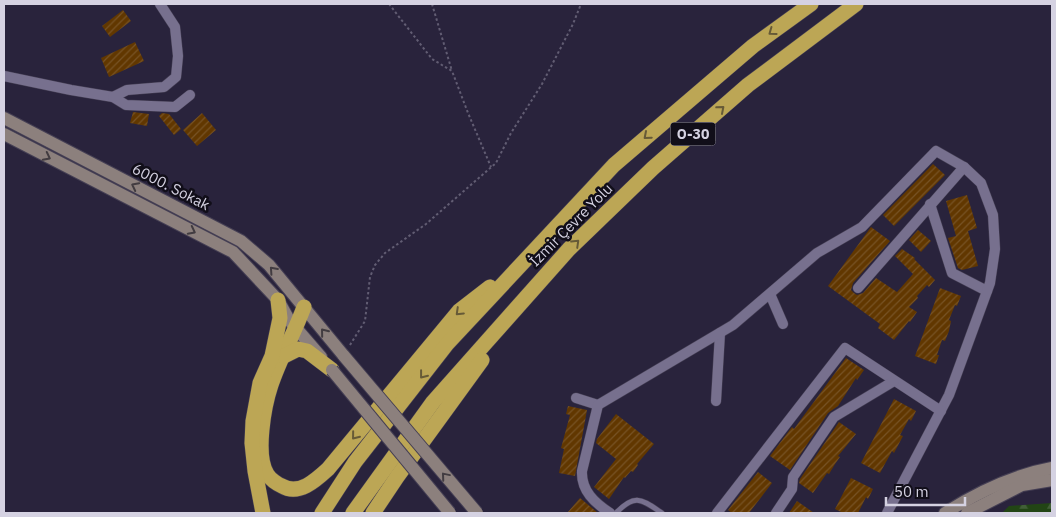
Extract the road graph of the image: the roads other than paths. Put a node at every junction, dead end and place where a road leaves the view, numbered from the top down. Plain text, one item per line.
1 (160, 4) edge
2 (811, 4) edge
3 (856, 4) edge
4 (4, 76) edge
5 (190, 95) dead end
6 (113, 97) junction
7 (4, 118) edge
8 (4, 134) edge
9 (964, 166) junction
10 (930, 204) junction
11 (525, 260) junction
12 (542, 278) junction
13 (858, 288) dead end
14 (988, 291) junction
15 (770, 294) junction
16 (278, 300) junction
17 (304, 308) junction
18 (293, 324) junction
19 (783, 324) dead end
20 (720, 333) junction
21 (278, 356) junction
22 (332, 370) junction
23 (894, 382) junction
24 (576, 398) dead end
25 (716, 401) dead end
26 (598, 405) junction
27 (941, 411) junction
28 (1052, 468) edge
29 (1052, 480) edge
30 (263, 513) edge
31 (322, 513) edge
32 (353, 513) edge
33 (373, 513) edge
34 (450, 513) edge
35 (477, 513) edge
36 (610, 513) edge
37 (616, 513) edge
38 (662, 513) edge
39 (717, 513) edge
40 (776, 513) edge
41 (887, 513) edge
42 (945, 513) edge
43 (967, 513) edge

1 - 6 street
2 -> 11 highway, İzmir Çevre Yolu / O-30
12 -> 3 highway, İzmir Çevre Yolu / O-30
4 - 6 street
5 - 6 street
17 -> 7 street, 6000. Sokak
8 -> 16 street, 6000. Sokak
9 - 10 street
9 - 14 street
9 - 15 street
10 - 13 street
10 - 14 street
11 -> 21 highway
11 -> 31 highway, İzmir Çevre Yolu / O-30
12 - 32 highway, İzmir Çevre Yolu / O-30
12 - 33 highway
14 - 27 street
15 - 19 street
15 - 20 street
16 - 18 street, 6000. Sokak
16 - 21 highway
17 - 18 highway
35 -> 17 street, 6000. Sokak, bridge
18 - 21 highway
18 - 22 street, 6000. Sokak
20 - 25 street
20 - 26 street
21 - 22 highway
21 - 30 highway
22 - 34 street, 6000. Sokak, bridge
23 - 27 street
23 - 39 street
23 - 40 street
24 - 26 street
26 - 36 street
27 - 41 street
28 - 42 street
29 - 43 street
37 - 38 lane

